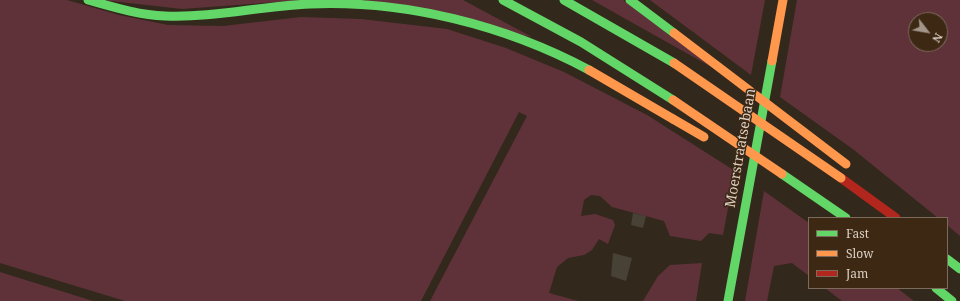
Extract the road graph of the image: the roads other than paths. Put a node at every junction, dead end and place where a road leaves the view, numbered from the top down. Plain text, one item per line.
1 (88, 0) edge
2 (503, 0) edge
3 (564, 0) edge
4 (630, 0) edge
5 (783, 0) edge
6 (712, 141) dead end
7 (733, 152) dead end
8 (849, 167) dead end
9 (782, 174) junction
10 (861, 181) dead end
11 (885, 210) junction
12 (845, 217) edge
13 (895, 217) edge
14 (948, 260) edge
15 (960, 269) edge
16 (937, 289) edge
17 (728, 301) edge
18 (952, 301) edge

1 - 6 main road, bridge
2 - 9 main road, bridge
3 - 11 main road, bridge
4 - 8 main road, bridge
5 - 17 main road, Moerstraatsebaan
7 - 9 main road, bridge
9 - 12 main road
10 - 11 main road
11 - 13 main road
14 - 15 main road
16 - 18 main road

